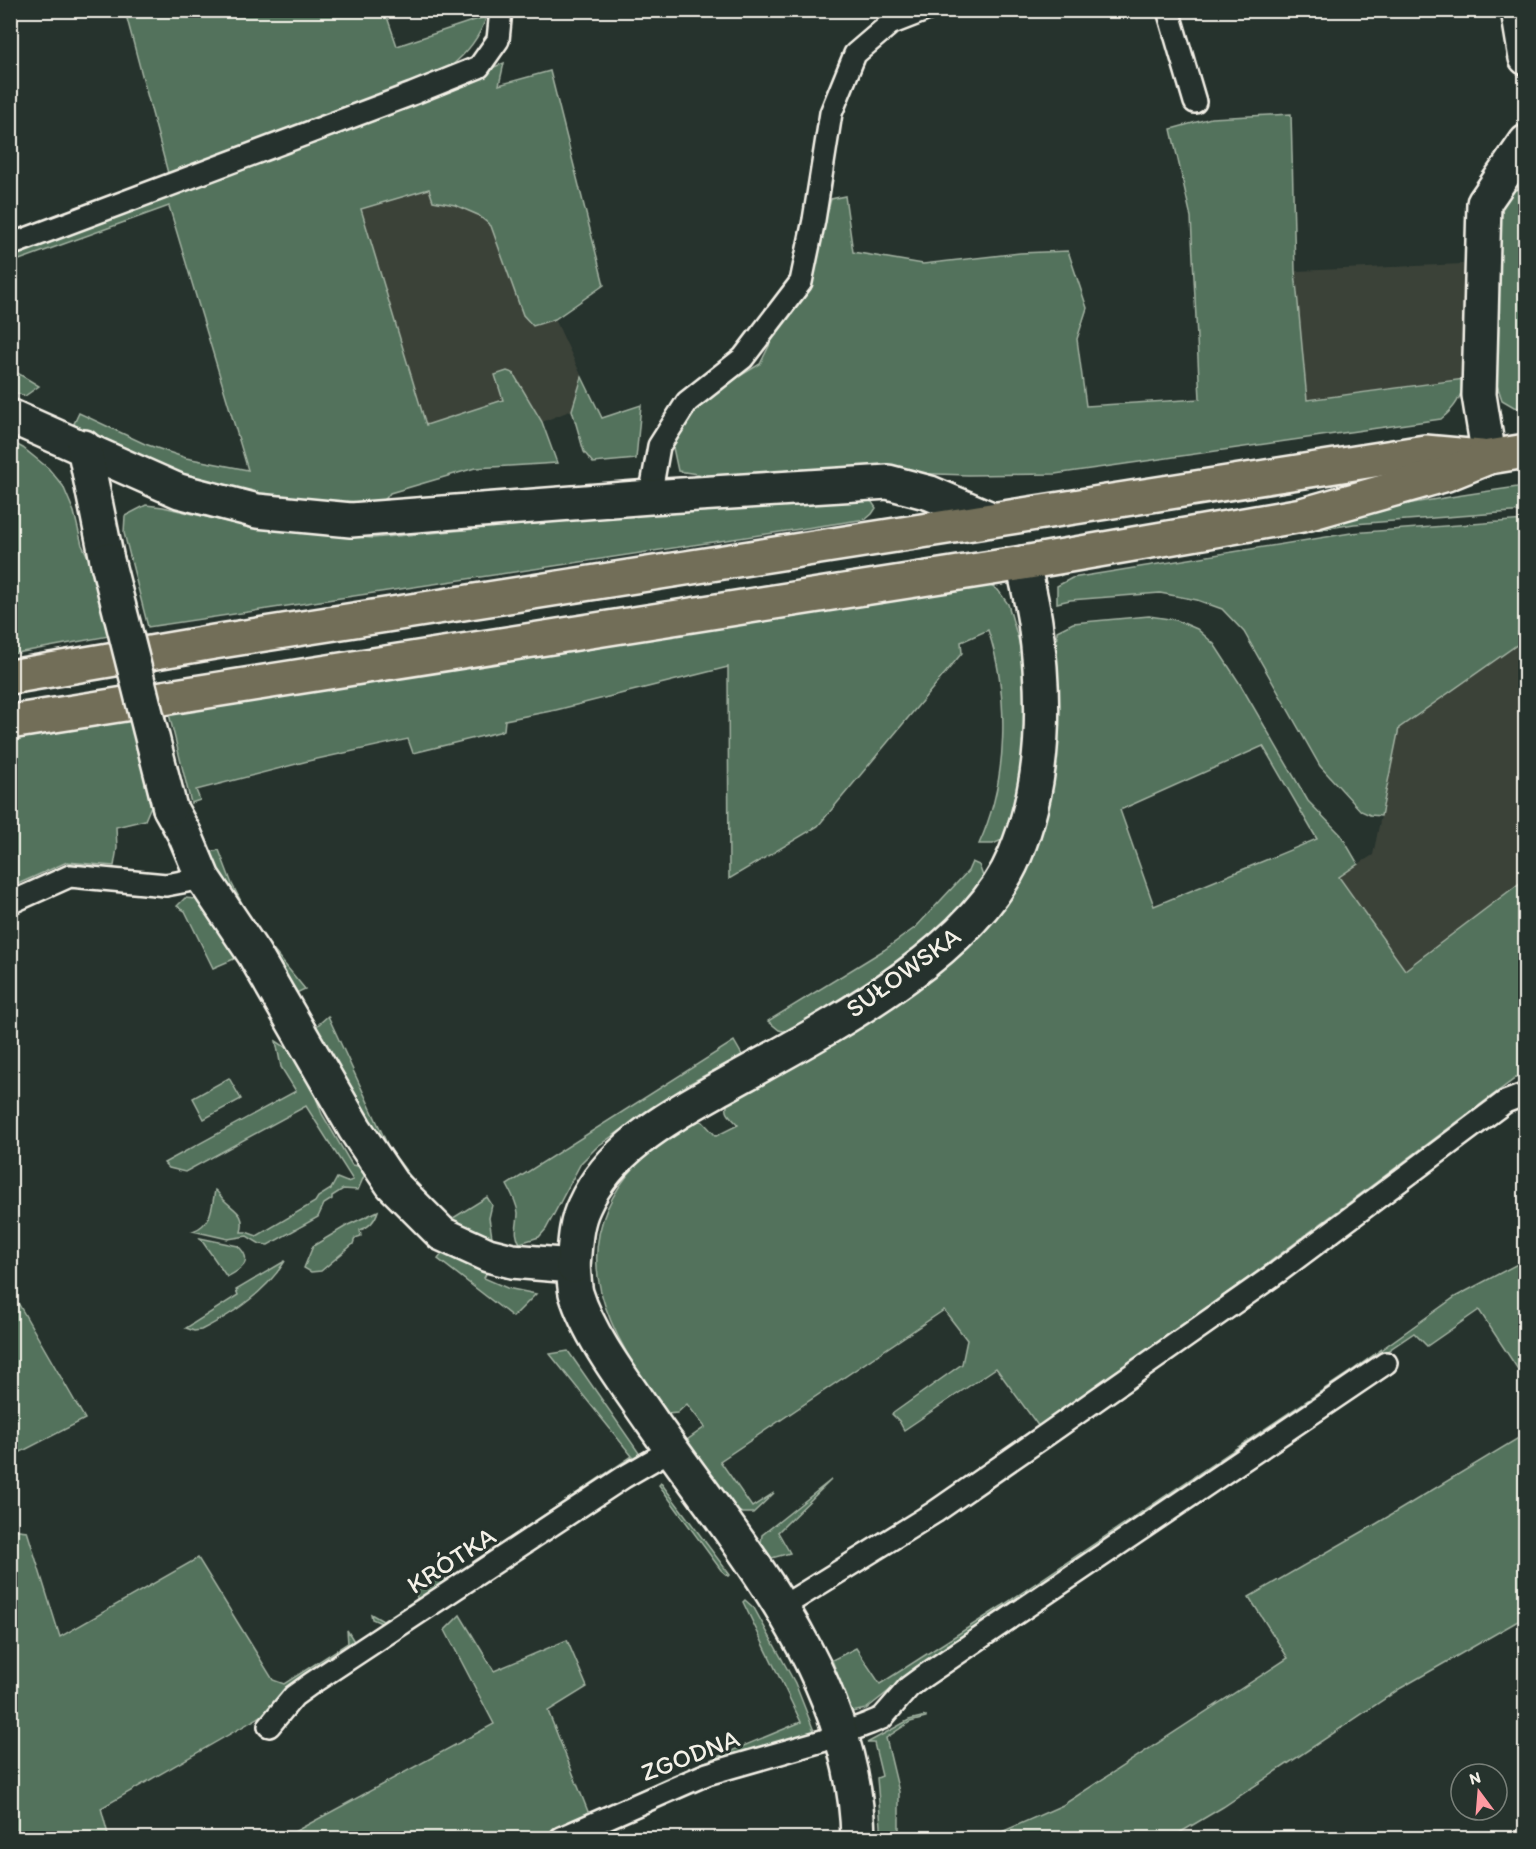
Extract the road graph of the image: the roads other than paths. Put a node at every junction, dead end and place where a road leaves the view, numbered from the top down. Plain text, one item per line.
1 (501, 10) edge
2 (926, 10) edge
3 (1168, 10) edge
4 (1518, 10) edge
5 (1526, 58) edge
6 (1195, 102) dead end
7 (1526, 142) edge
8 (10, 245) edge
9 (10, 416) edge
10 (84, 447) junction
11 (1526, 452) edge
12 (1489, 458) junction
13 (650, 497) junction
14 (991, 519) junction
15 (1023, 563) junction
16 (10, 676) edge
17 (10, 722) edge
18 (203, 878) junction
19 (10, 903) edge
20 (1526, 1094) edge
21 (573, 1266) junction
22 (1386, 1364) dead end
23 (672, 1449) junction
24 (782, 1607) junction
25 (269, 1726) dead end
26 (841, 1733) junction
27 (561, 1839) edge
28 (858, 1839) edge

1 - 8 lane
2 - 13 lane
3 - 6 lane
4 - 5 street
7 - 12 street
9 - 10 street
10 - 13 street
10 - 18 street, bridge
11 - 12 main road
12 - 14 main road
12 - 15 main road
13 - 14 street
14 - 16 main road
15 - 17 main road
15 - 21 street, SUŁOWSKA
18 - 19 lane
18 - 21 street
20 - 24 lane
21 - 23 street, SUŁOWSKA
22 - 26 lane, ZGODNA
23 - 24 street, SUŁOWSKA
23 - 25 lane, KRÓTKA
24 - 26 street, SUŁOWSKA
26 - 27 lane, ZGODNA
26 - 28 street, SUŁOWSKA

